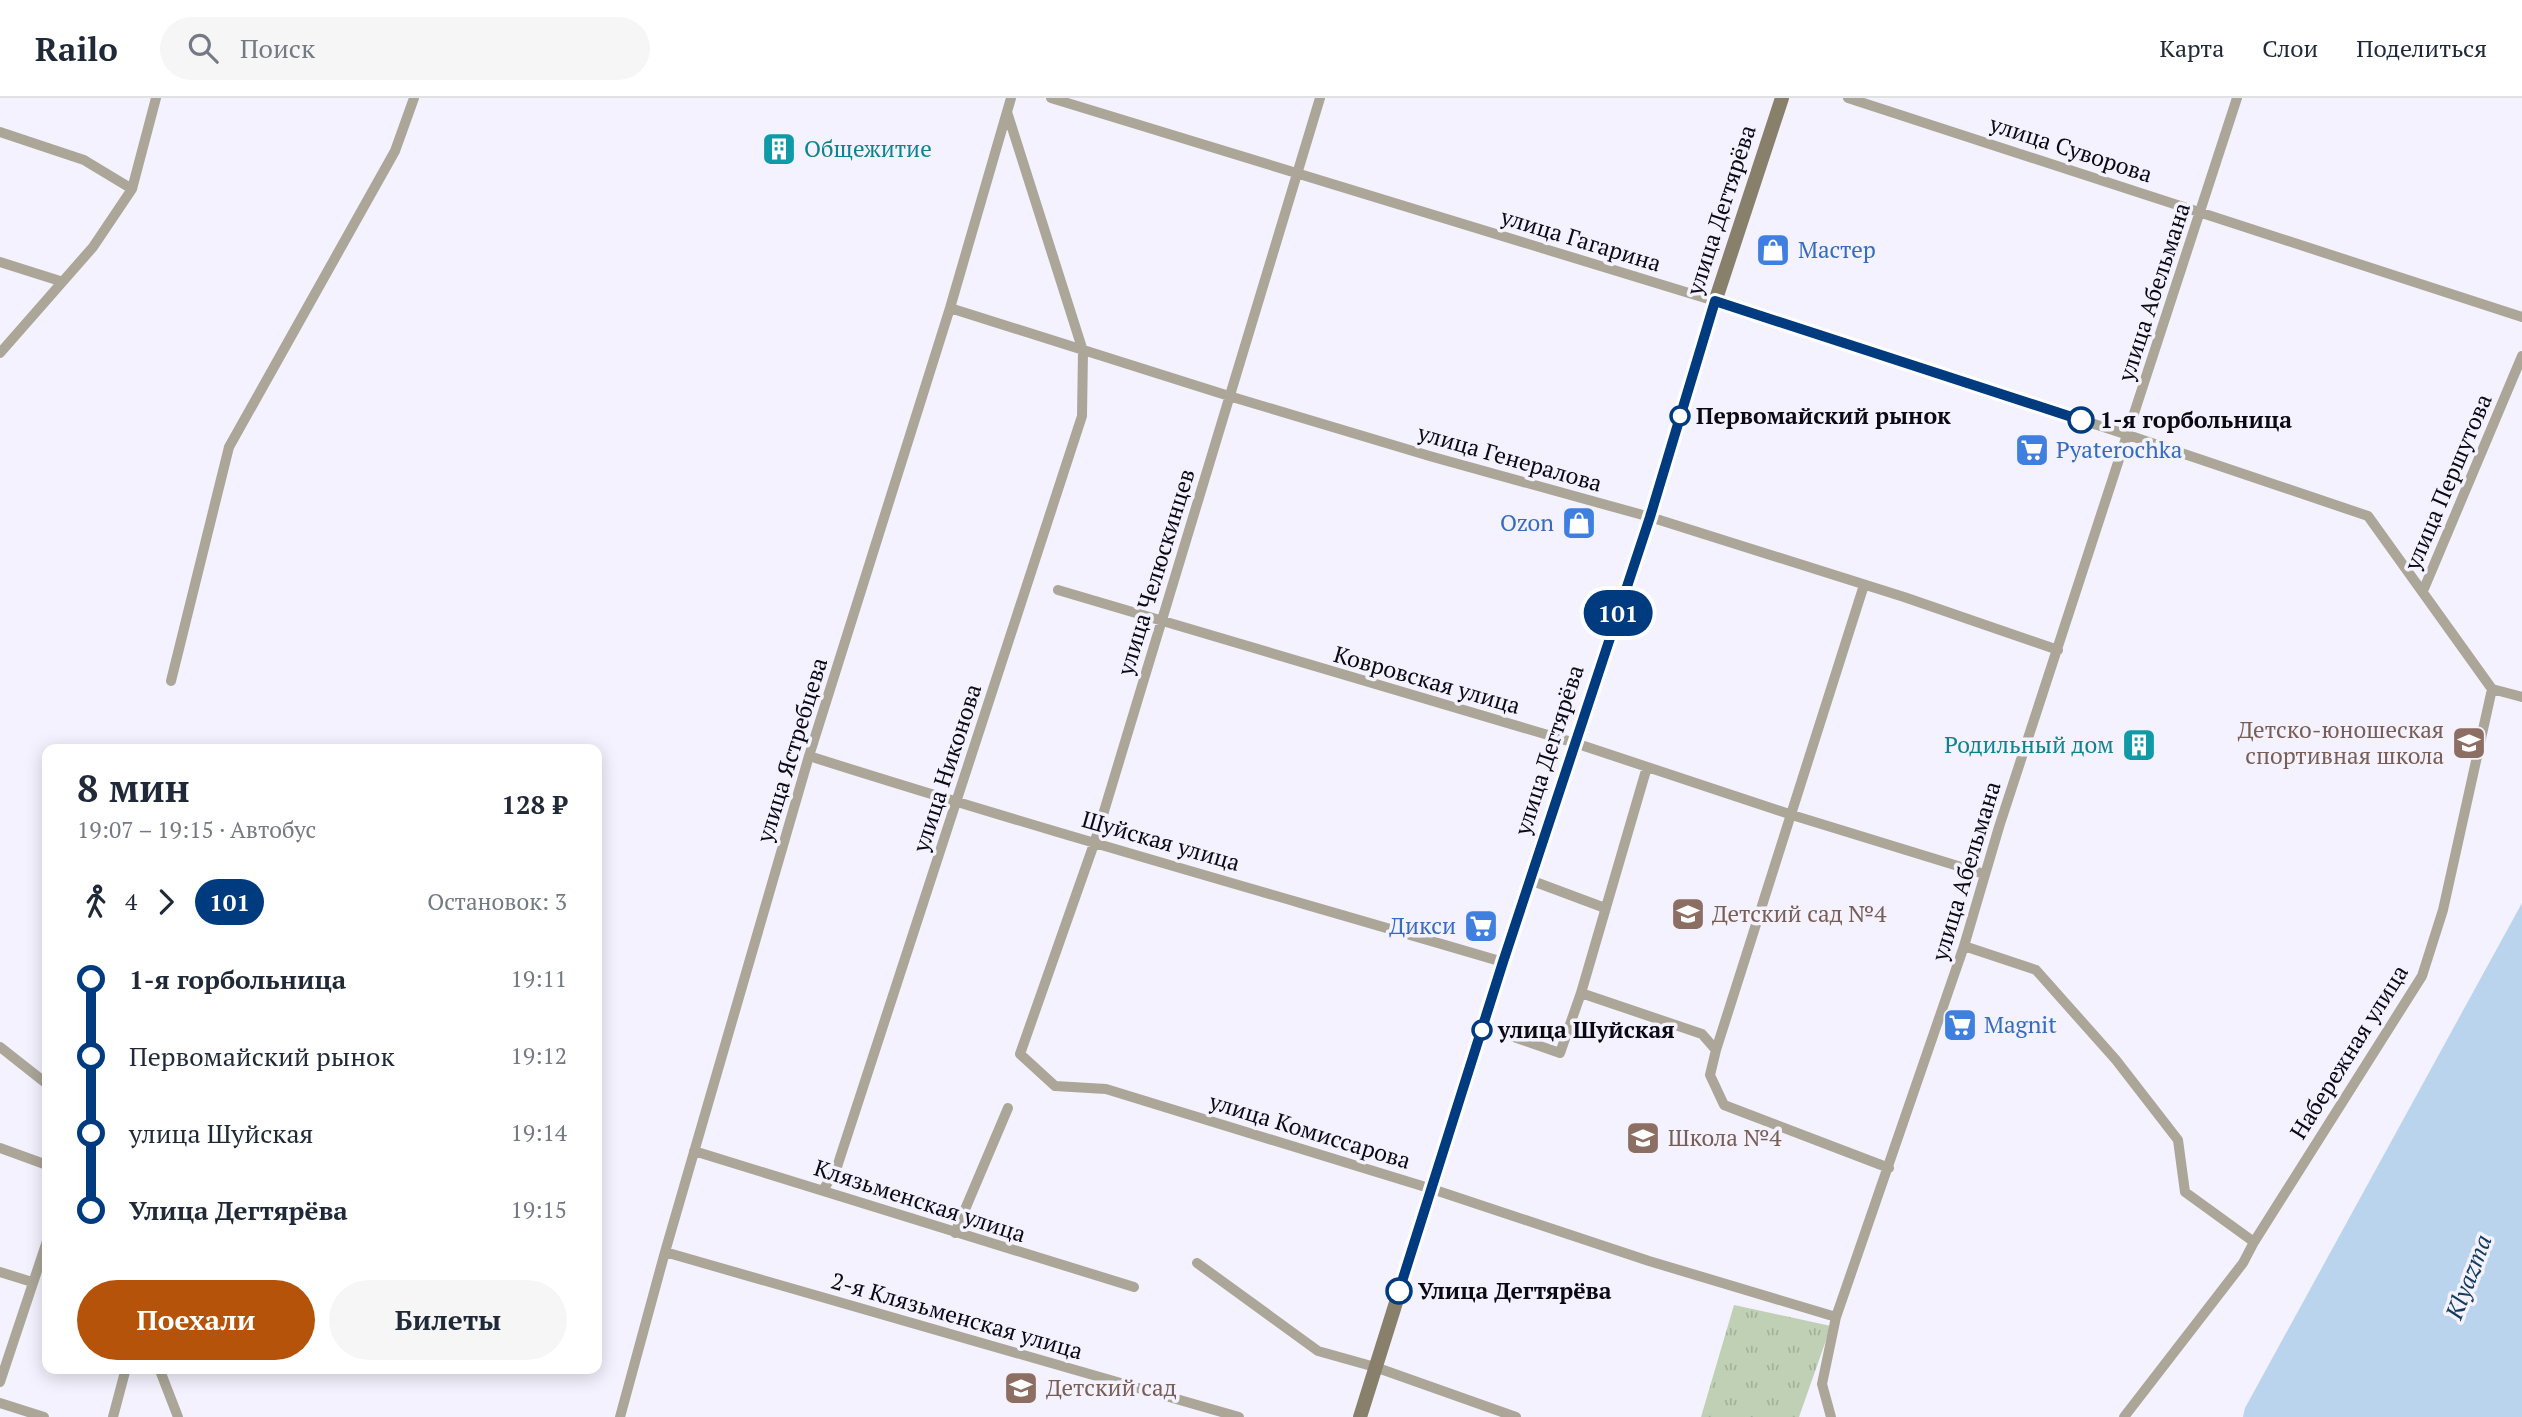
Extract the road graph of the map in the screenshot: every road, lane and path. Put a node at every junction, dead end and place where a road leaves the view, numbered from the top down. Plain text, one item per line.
1 (156, 98) edge
2 (414, 98) edge
3 (1011, 98) edge
4 (1051, 98) edge
5 (1320, 98) edge
6 (1782, 98) edge
7 (1848, 98) edge
8 (2237, 98) edge
9 (1007, 111) junction
10 (0, 132) edge
11 (1297, 174) junction
12 (132, 189) junction
13 (2200, 211) junction
14 (0, 262) edge
15 (60, 281) junction
16 (1715, 301) junction
17 (950, 308) junction
18 (2522, 317) edge
19 (1083, 351) junction
20 (0, 353) edge
21 (2522, 355) edge
22 (1229, 396) junction
23 (2128, 435) junction
24 (1650, 517) junction
25 (1864, 585) junction
26 (1058, 590) dead end
27 (2423, 591) junction
28 (1161, 622) junction
29 (2058, 650) junction
30 (171, 681) dead end
31 (2492, 689) junction
32 (2522, 697) edge
33 (1575, 743) junction
34 (809, 756) junction
35 (1647, 767) junction
36 (956, 803) junction
37 (1792, 815) junction
38 (1094, 841) junction
39 (1984, 874) junction
40 (1530, 880) junction
41 (1605, 908) junction
42 (1964, 946) junction
43 (1503, 962) junction
44 (1581, 993) junction
45 (1511, 1036) dead end
46 (0, 1047) edge
47 (1716, 1050) junction
48 (1020, 1054) joint
49 (42, 1080) edge
50 (1008, 1108) dead end
51 (0, 1148) edge
52 (694, 1152) junction
53 (42, 1163) edge
54 (1889, 1168) junction
55 (1432, 1189) junction
56 (823, 1190) junction
57 (955, 1233) junction
58 (2254, 1242) junction
59 (665, 1252) junction
60 (42, 1255) edge
61 (1197, 1263) dead end
62 (0, 1272) edge
63 (32, 1282) junction
64 (1134, 1287) dead end
65 (1836, 1317) junction
66 (1375, 1367) junction
67 (124, 1374) edge
68 (161, 1374) edge
69 (0, 1382) edge
70 (0, 1403) edge
71 (44, 1417) edge
72 (113, 1417) edge
73 (178, 1417) edge
74 (620, 1417) edge
75 (1239, 1417) edge
76 (1360, 1417) edge
77 (1516, 1417) edge
78 (1831, 1417) edge
79 (2124, 1417) edge

1 - 12 street
2 - 30 street
3 - 9 street, улица Ястребцева
4 - 11 street, улица Гагарина
5 - 11 street, улица Челюскинцев
6 - 16 main road, улица Дегтярёва
7 - 13 street, улица Суворова
8 - 13 street, улица Абельмана
9 - 17 street, улица Ястребцева
9 - 19 street, улица Никонова
10 - 12 street
11 - 16 street, улица Гагарина
11 - 22 street, улица Челюскинцев
12 - 15 street
13 - 18 street, улица Суворова
13 - 23 street, улица Абельмана
14 - 15 street
15 - 20 street
16 - 23 street, улица Гагарина
16 - 24 main road, улица Дегтярёва
17 - 19 street, улица Генералова
17 - 34 street, улица Ястребцева
19 - 22 street, улица Генералова
19 - 36 street, улица Никонова
21 - 27 street, улица Першутова
22 - 24 street, улица Генералова
22 - 28 street, улица Челюскинцев
23 - 27 street, улица Гагарина
23 - 29 street, улица Абельмана
24 - 25 street, улица Генералова
24 - 33 main road, улица Дегтярёва
25 - 29 street, улица Генералова
25 - 37 street
26 - 28 street, Ковровская улица
27 - 31 street, улица Першутова
28 - 33 street, Ковровская улица
28 - 38 street, улица Челюскинцев
29 - 39 street, улица Абельмана
31 - 32 street
31 - 58 street, Набережная улица
33 - 35 street, Ковровская улица
33 - 40 main road, улица Дегтярёва
34 - 36 street, Шуйская улица
34 - 52 street, улица Ястребцева
35 - 37 street, Ковровская улица
35 - 41 street
36 - 38 street, Шуйская улица
36 - 56 street, улица Никонова
37 - 39 street, Ковровская улица
37 - 47 street
38 - 43 street, Шуйская улица
38 - 48 street, улица Челюскинцев
39 - 42 street, улица Абельмана
40 - 41 street
40 - 43 main road, улица Дегтярёва
41 - 44 street
42 - 54 street, улица Абельмана
42 - 58 street
43 - 55 main road, улица Дегтярёва
44 - 45 street
44 - 47 street
46 - 49 street
47 - 54 street
48 - 55 street, улица Комиссарова
50 - 57 street
51 - 53 street
52 - 56 street, Клязьменская улица
52 - 59 street, улица Ястребцева
54 - 65 street, улица Абельмана
55 - 65 street, улица Комиссарова
55 - 66 main road, улица Дегтярёва
56 - 57 street, Клязьменская улица
57 - 64 street, Клязьменская улица
58 - 79 street, Набережная улица
59 - 74 street, улица Ястребцева
59 - 75 street, 2-я Клязьменская улица
60 - 63 street
61 - 66 street
62 - 63 street
63 - 69 street
65 - 78 street, улица Абельмана
66 - 76 main road, улица Дегтярёва
66 - 77 street
67 - 72 street
68 - 73 street
70 - 71 street

